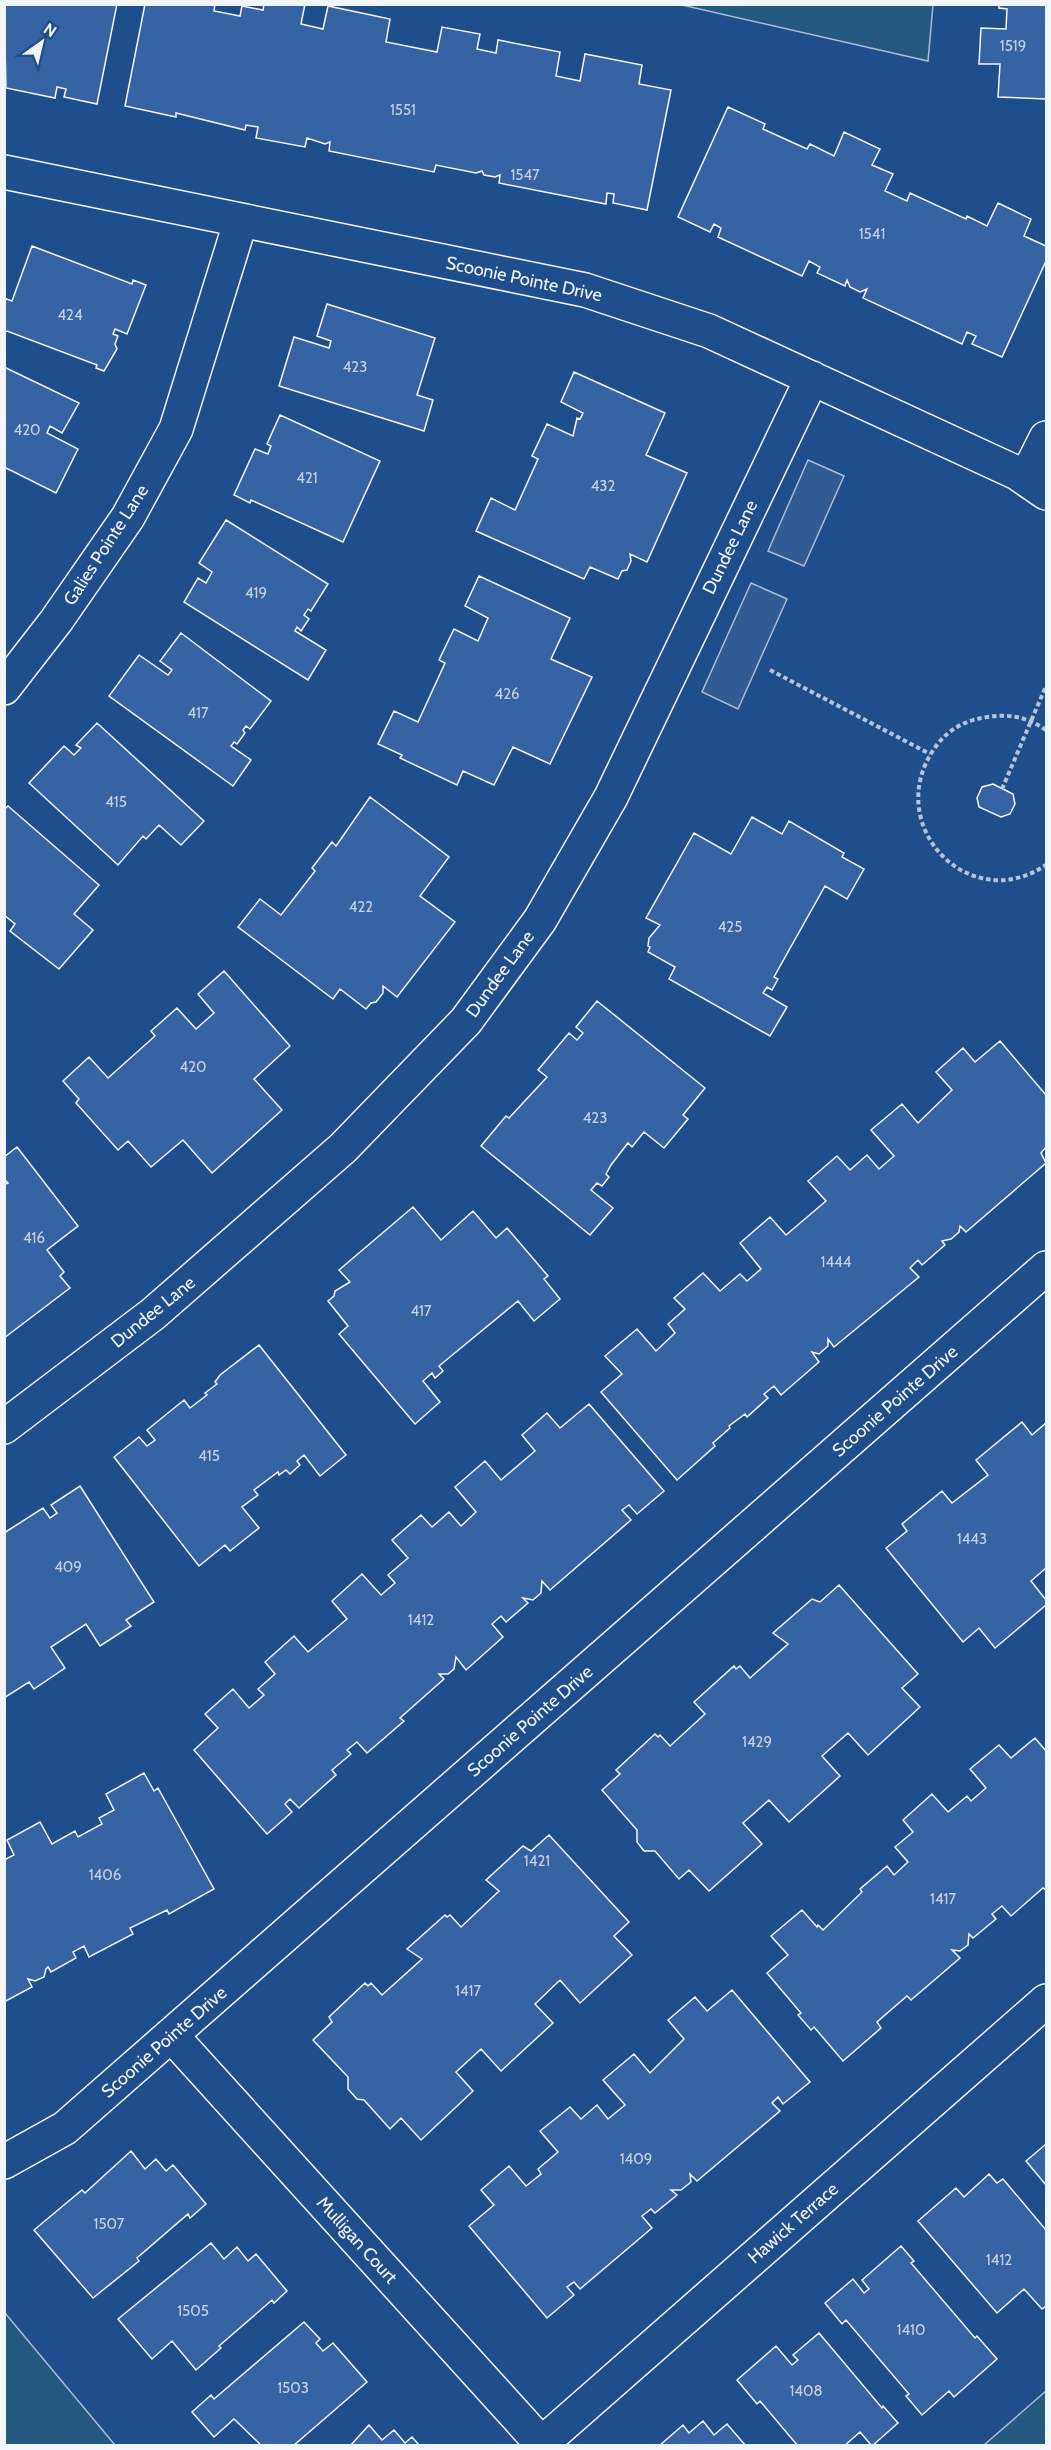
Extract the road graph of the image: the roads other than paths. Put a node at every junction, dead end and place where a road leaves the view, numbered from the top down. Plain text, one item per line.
1 (4, 172) edge
2 (242, 220) junction
3 (812, 378) junction
4 (1047, 438) edge
5 (1036, 485) edge
6 (4, 688) edge
7 (1047, 1268) edge
8 (4, 1428) edge
9 (1047, 2001) edge
10 (172, 2036) junction
11 (4, 2162) edge
12 (540, 2444) edge

1 - 2 street, Scoonie Pointe Drive
2 - 3 street, Scoonie Pointe Drive
2 - 6 street, Galies Pointe Lane
3 - 5 street, Scoonie Pointe Drive
3 - 8 street, Dundee Lane
4 - 5 street
7 - 10 street, Scoonie Pointe Drive
9 - 12 street, Hawick Terrace
10 - 11 street, Scoonie Pointe Drive
10 - 12 street, Mulligan Court

